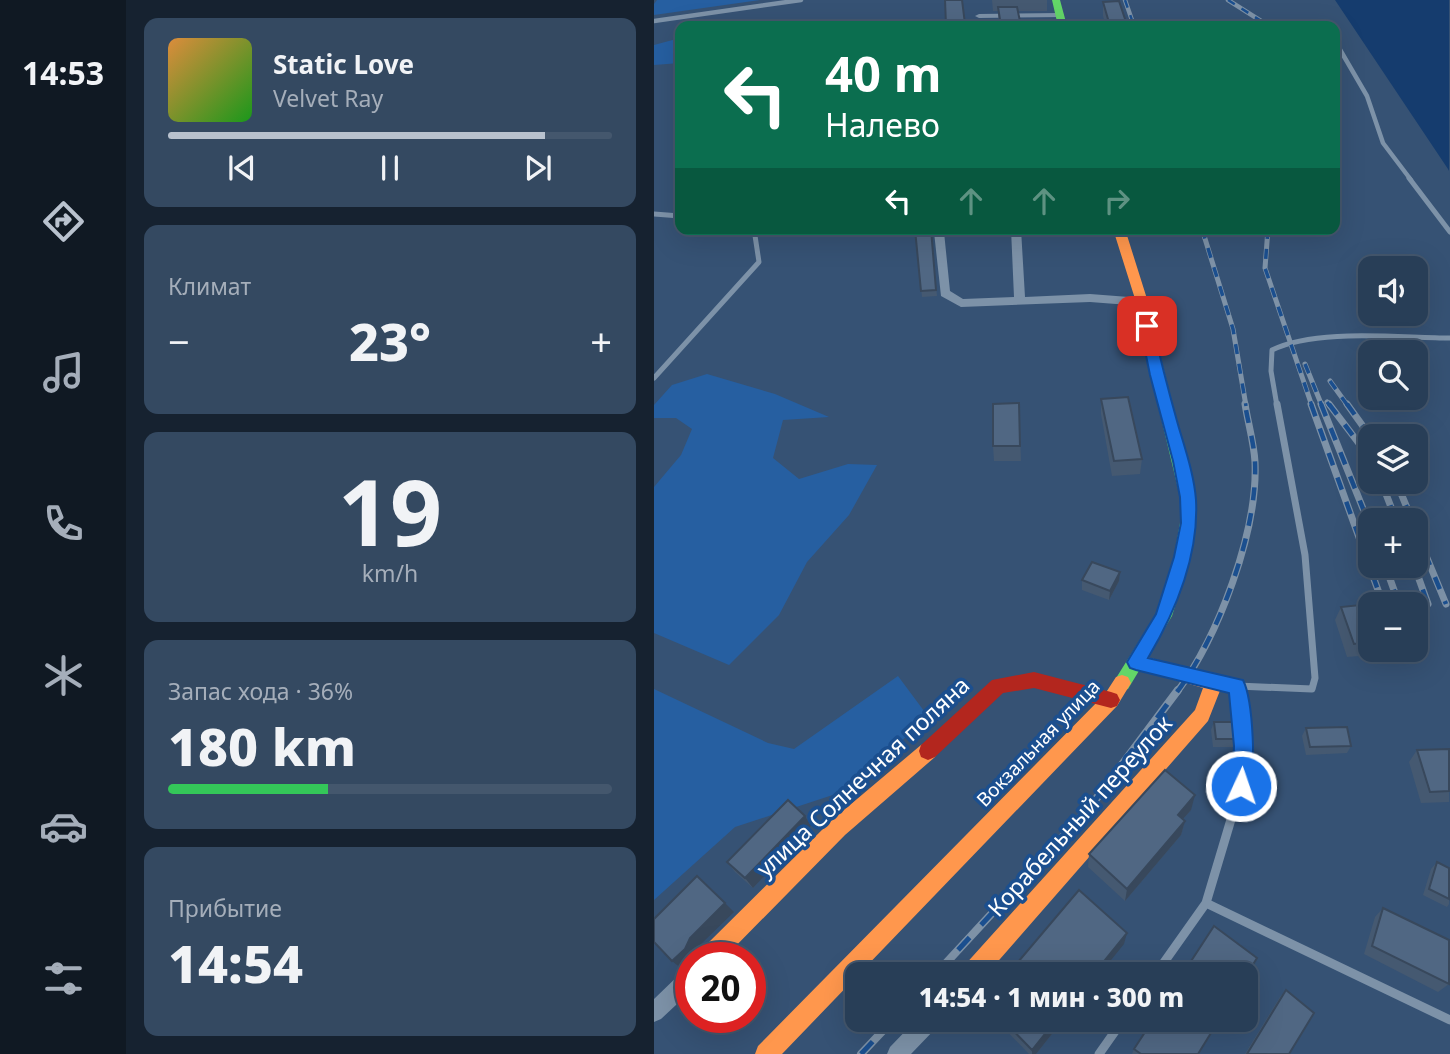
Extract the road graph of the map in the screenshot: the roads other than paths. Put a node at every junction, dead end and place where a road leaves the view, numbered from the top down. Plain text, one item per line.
1 (801, 0) edge
2 (1059, 14) edge
3 (979, 16) dead end
4 (654, 21) edge
5 (1340, 50) edge
6 (654, 214) edge
7 (675, 216) edge
8 (1450, 232) edge
9 (755, 235) edge
10 (939, 235) edge
11 (1016, 235) edge
12 (1121, 235) edge
13 (1020, 301) junction
14 (1142, 302) junction
15 (1450, 338) edge
16 (654, 378) edge
17 (1136, 662) junction
18 (1214, 683) junction
19 (1237, 686) junction
20 (1111, 700) junction
21 (1206, 903) junction
22 (725, 942) edge
23 (983, 962) edge
24 (1164, 962) edge
25 (675, 992) edge
26 (654, 1012) edge
27 (1450, 1020) edge
28 (918, 1032) edge
29 (1115, 1032) edge
30 (766, 1054) edge
31 (897, 1054) edge
32 (1100, 1054) edge

1 - 4 lane
2 - 3 street
5 - 8 lane
6 - 7 lane
9 - 16 lane
10 - 13 street
11 - 13 street
12 - 14 main road, Вокзальная улица
13 - 14 street
14 - 17 main road, Вокзальная улица
15 - 19 lane
17 - 18 main road
17 - 20 main road, Вокзальная улица
18 - 19 lane
18 - 23 main road, Корабельный переулок
19 - 21 lane
20 - 22 main road, улица Солнечная поляна
20 - 30 main road, Вокзальная улица
21 - 24 lane
21 - 27 lane
25 - 26 street
28 - 31 street
29 - 32 lane

